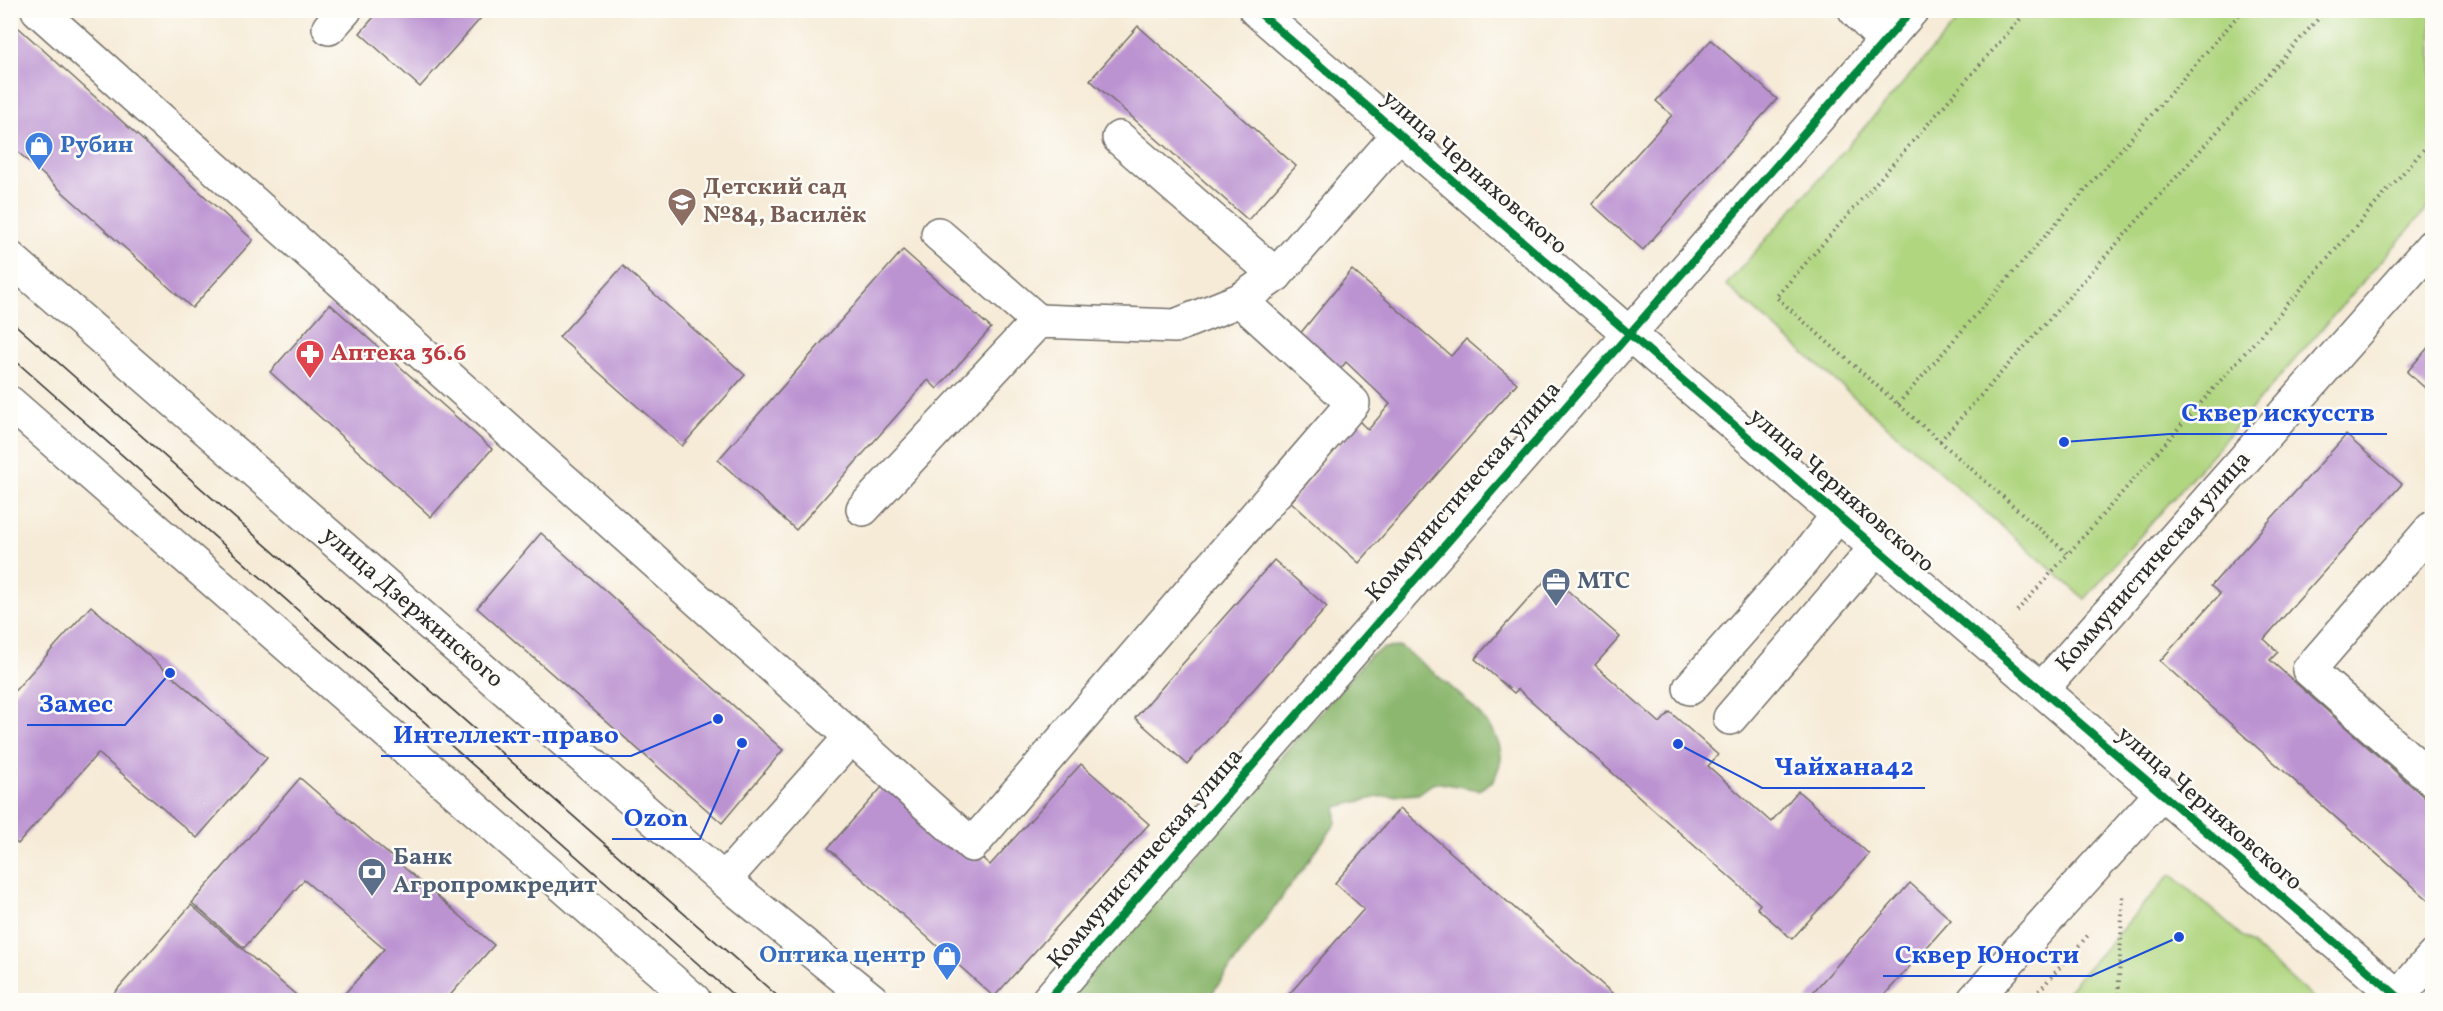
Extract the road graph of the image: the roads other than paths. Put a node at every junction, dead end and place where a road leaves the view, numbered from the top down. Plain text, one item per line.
1 (38, 10) edge
2 (1256, 10) edge
3 (1856, 10) edge
4 (1912, 10) edge
5 (1885, 41) junction
6 (1399, 134) junction
7 (1119, 138) dead end
8 (938, 234) dead end
9 (2433, 246) edge
10 (10, 258) edge
11 (1276, 275) junction
12 (1240, 300) junction
13 (1038, 321) junction
14 (1629, 333) junction
15 (10, 403) edge
16 (863, 509) dead end
17 (1838, 516) junction
18 (2433, 528) edge
19 (1876, 548) junction
20 (1690, 688) dead end
21 (2042, 689) junction
22 (1730, 718) dead end
23 (851, 737) junction
24 (2433, 779) edge
25 (2162, 793) junction
26 (724, 880) junction
27 (2433, 958) edge
28 (2400, 999) edge
29 (694, 1000) edge
30 (872, 1000) edge
31 (1048, 1000) edge
32 (1974, 1000) edge

1 - 23 street
2 - 6 street, улица Черняховского
3 - 5 street
4 - 5 street, Коммунистическая улица
5 - 14 street, Коммунистическая улица
6 - 11 street
6 - 14 street, улица Черняховского
7 - 11 street
8 - 13 street
9 - 21 street, Коммунистическая улица
10 - 26 street, улица Дзержинского
11 - 12 street
12 - 13 street
12 - 23 street
13 - 16 street
14 - 17 street, улица Черняховского
14 - 31 street, Коммунистическая улица
15 - 29 street
17 - 19 street, улица Черняховского
17 - 20 street
18 - 24 street
19 - 21 street, улица Черняховского
19 - 22 street
21 - 25 street, улица Черняховского
23 - 26 street
25 - 28 street, улица Черняховского
25 - 32 street
26 - 30 street, улица Дзержинского
27 - 28 street

